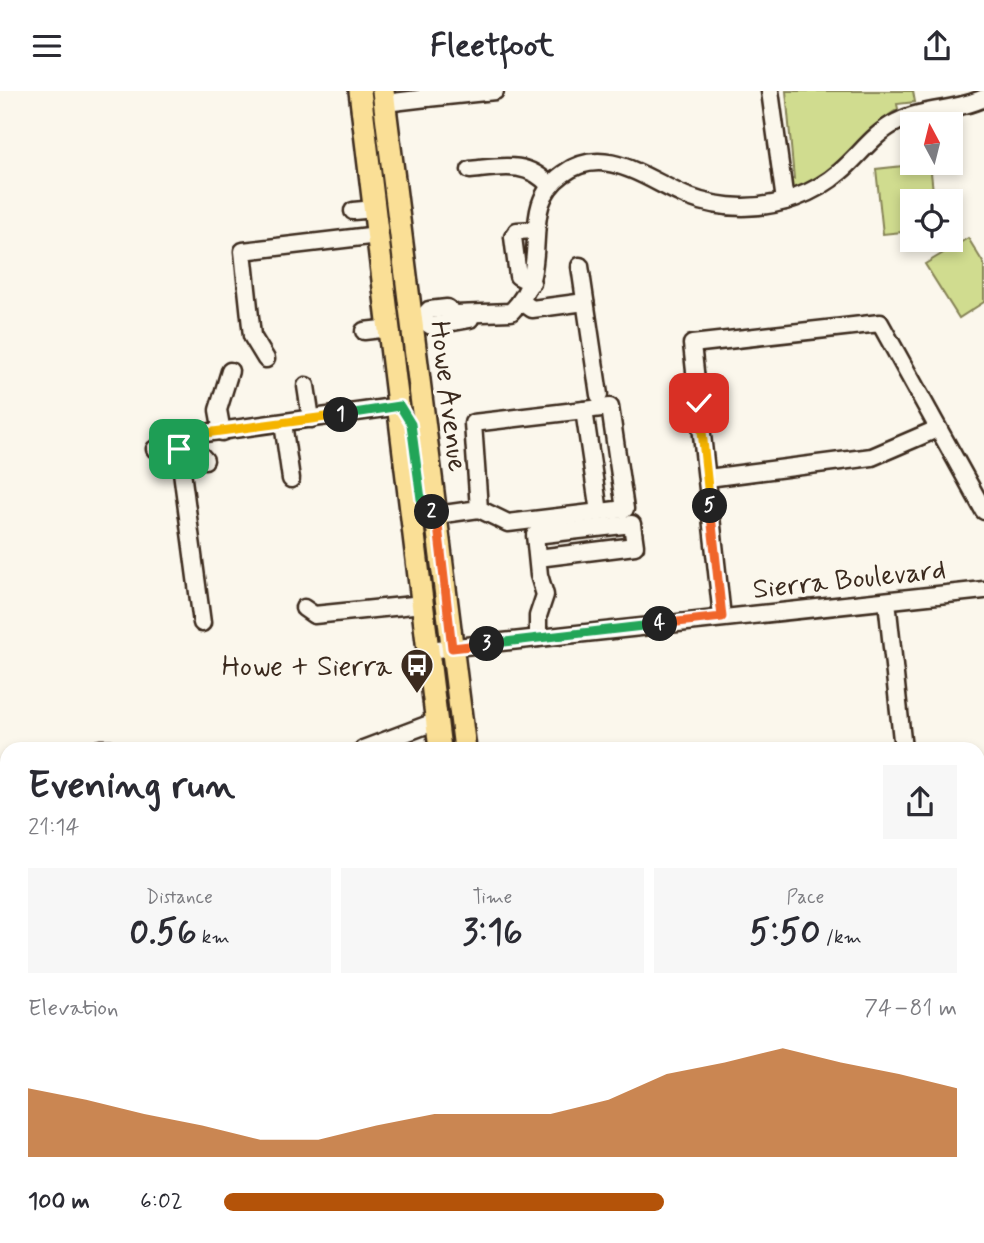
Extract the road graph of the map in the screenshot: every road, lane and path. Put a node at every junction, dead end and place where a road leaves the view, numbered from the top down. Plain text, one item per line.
1 (360, 91) edge
2 (495, 91) edge
3 (770, 92) edge
4 (427, 95) edge
5 (384, 97) edge
6 (984, 99) edge
7 (470, 170) dead end
8 (550, 186) junction
9 (785, 201) junction
10 (375, 209) junction
11 (353, 211) dead end
12 (536, 230) junction
13 (378, 235) junction
14 (580, 266) dead end
15 (532, 283) junction
16 (522, 302) junction
17 (585, 302) junction
18 (417, 320) junction
19 (390, 328) junction
20 (364, 331) dead end
21 (266, 359) dead end
22 (230, 371) dead end
23 (306, 386) dead end
24 (599, 395) dead end
25 (400, 406) junction
26 (584, 410) junction
27 (311, 419) junction
28 (284, 423) junction
29 (937, 429) junction
30 (222, 432) junction
31 (183, 436) junction
32 (155, 449) dead end
33 (205, 460) dead end
34 (291, 478) dead end
35 (708, 478) junction
36 (478, 509) junction
37 (984, 510) edge
38 (599, 512) junction
39 (437, 516) junction
40 (538, 558) junction
41 (984, 590) edge
42 (887, 601) junction
43 (423, 604) junction
44 (304, 608) dead end
45 (722, 617) junction
46 (201, 623) dead end
47 (537, 638) junction
48 (452, 648) junction
49 (428, 650) junction
50 (437, 721) junction
51 (382, 742) edge
52 (439, 742) edge
53 (464, 742) edge
54 (902, 742) edge

1 - 10 main road, Howe Avenue
2 - 4 street
3 - 9 street
4 - 5 street
5 - 18 main road, Howe Avenue
6 - 9 street
7 - 8 street
8 - 9 street
8 - 12 street
10 - 11 street
10 - 13 main road, Howe Avenue
12 - 15 street
12 - 15 street
13 - 18 main road
13 - 19 main road, Howe Avenue
13 - 21 street
14 - 17 street
15 - 16 street
16 - 17 street
16 - 18 street
17 - 24 street
18 - 39 main road, Howe Avenue
19 - 20 street
19 - 25 main road, Howe Avenue
22 - 30 street
23 - 27 street
25 - 27 street
25 - 39 main road
25 - 43 main road, Howe Avenue
26 - 36 street
26 - 38 street
26 - 38 street
27 - 28 street
28 - 30 street
28 - 34 street
29 - 35 street
29 - 35 street
29 - 37 street
30 - 31 street
31 - 32 street
31 - 33 street
31 - 46 street
35 - 45 street
36 - 38 street
36 - 39 street
39 - 48 main road, Howe Avenue
40 - 40 street
40 - 47 street
41 - 42 street, Sierra Boulevard
42 - 45 street, Sierra Boulevard
42 - 54 street
43 - 44 street
43 - 49 main road, Howe Avenue
45 - 47 street, Sierra Boulevard
47 - 48 street, Sierra Boulevard
48 - 49 street, Sierra Boulevard
48 - 53 main road, Howe Avenue
49 - 50 main road, Howe Avenue
50 - 51 street
50 - 52 main road, Howe Avenue

